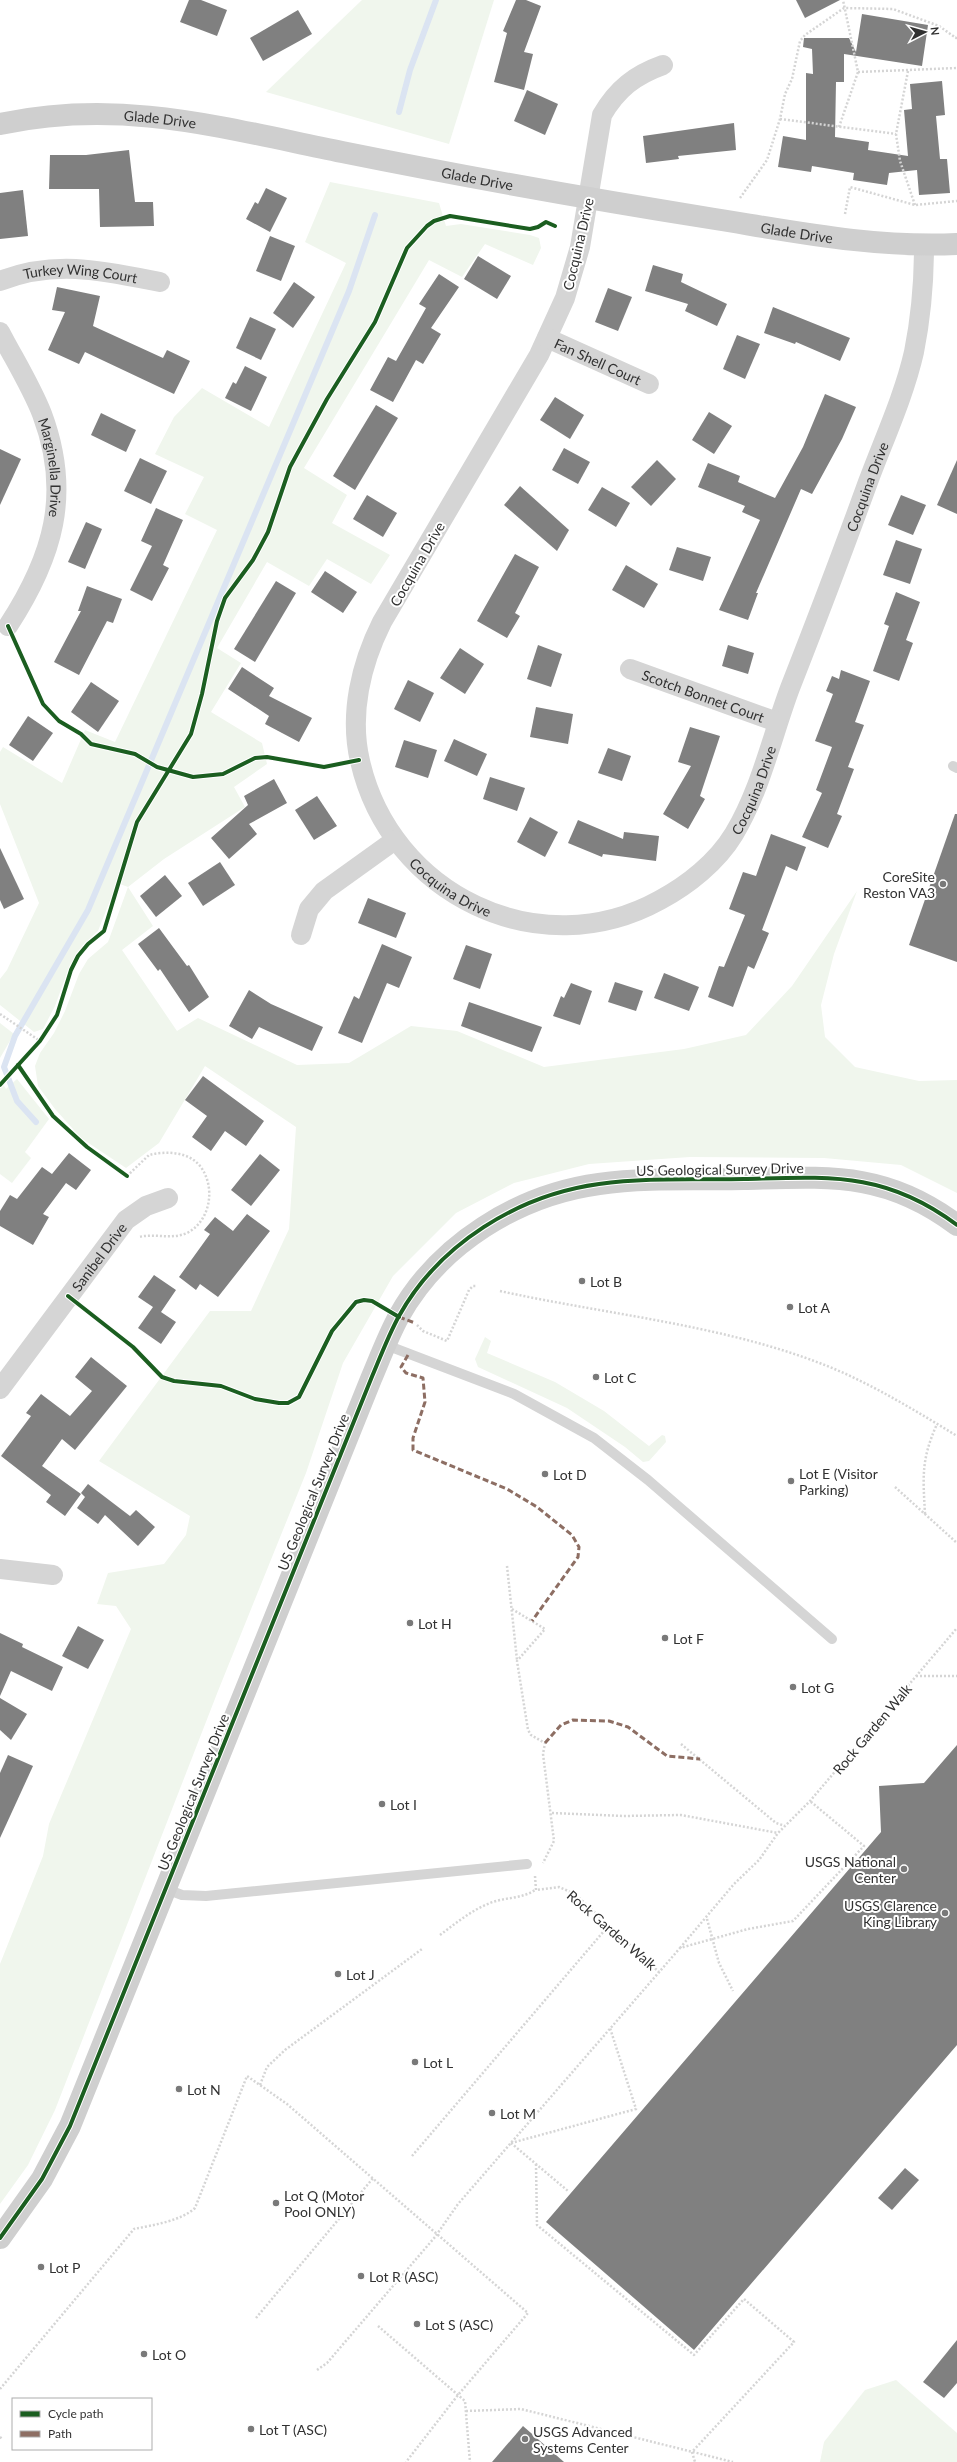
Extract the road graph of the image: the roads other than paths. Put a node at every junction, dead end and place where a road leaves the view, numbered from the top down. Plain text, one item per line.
1 (663, 65) dead end
2 (0, 124) edge
3 (588, 199) junction
4 (957, 244) edge
5 (924, 246) junction
6 (0, 281) edge
7 (160, 282) dead end
8 (0, 332) edge
9 (547, 338) junction
10 (649, 384) dead end
11 (8, 626) dead end
12 (630, 669) dead end
13 (777, 722) junction
14 (395, 840) junction
15 (301, 934) dead end
16 (168, 1198) dead end
17 (957, 1225) edge
18 (386, 1345) junction
19 (0, 1389) edge
20 (0, 1569) edge
21 (53, 1575) dead end
22 (832, 1639) dead end
23 (527, 1864) dead end
24 (166, 1889) junction
25 (0, 2238) edge

1 - 3 street, Cocquina Drive
2 - 3 street, Glade Drive
3 - 5 street, Glade Drive
3 - 9 street, Cocquina Drive
4 - 5 street, Glade Drive
5 - 13 street, Cocquina Drive
6 - 7 street, Turkey Wing Court
8 - 11 street, Marginella Drive
9 - 10 street, Fan Shell Court
9 - 14 street, Cocquina Drive
12 - 13 street, Scotch Bonnet Court
13 - 14 street, Cocquina Drive
14 - 15 street
16 - 19 street, Sanibel Drive
17 - 18 street, US Geological Survey Drive
18 - 22 lane
18 - 24 street, US Geological Survey Drive
20 - 21 street
23 - 24 lane
24 - 25 street, US Geological Survey Drive

